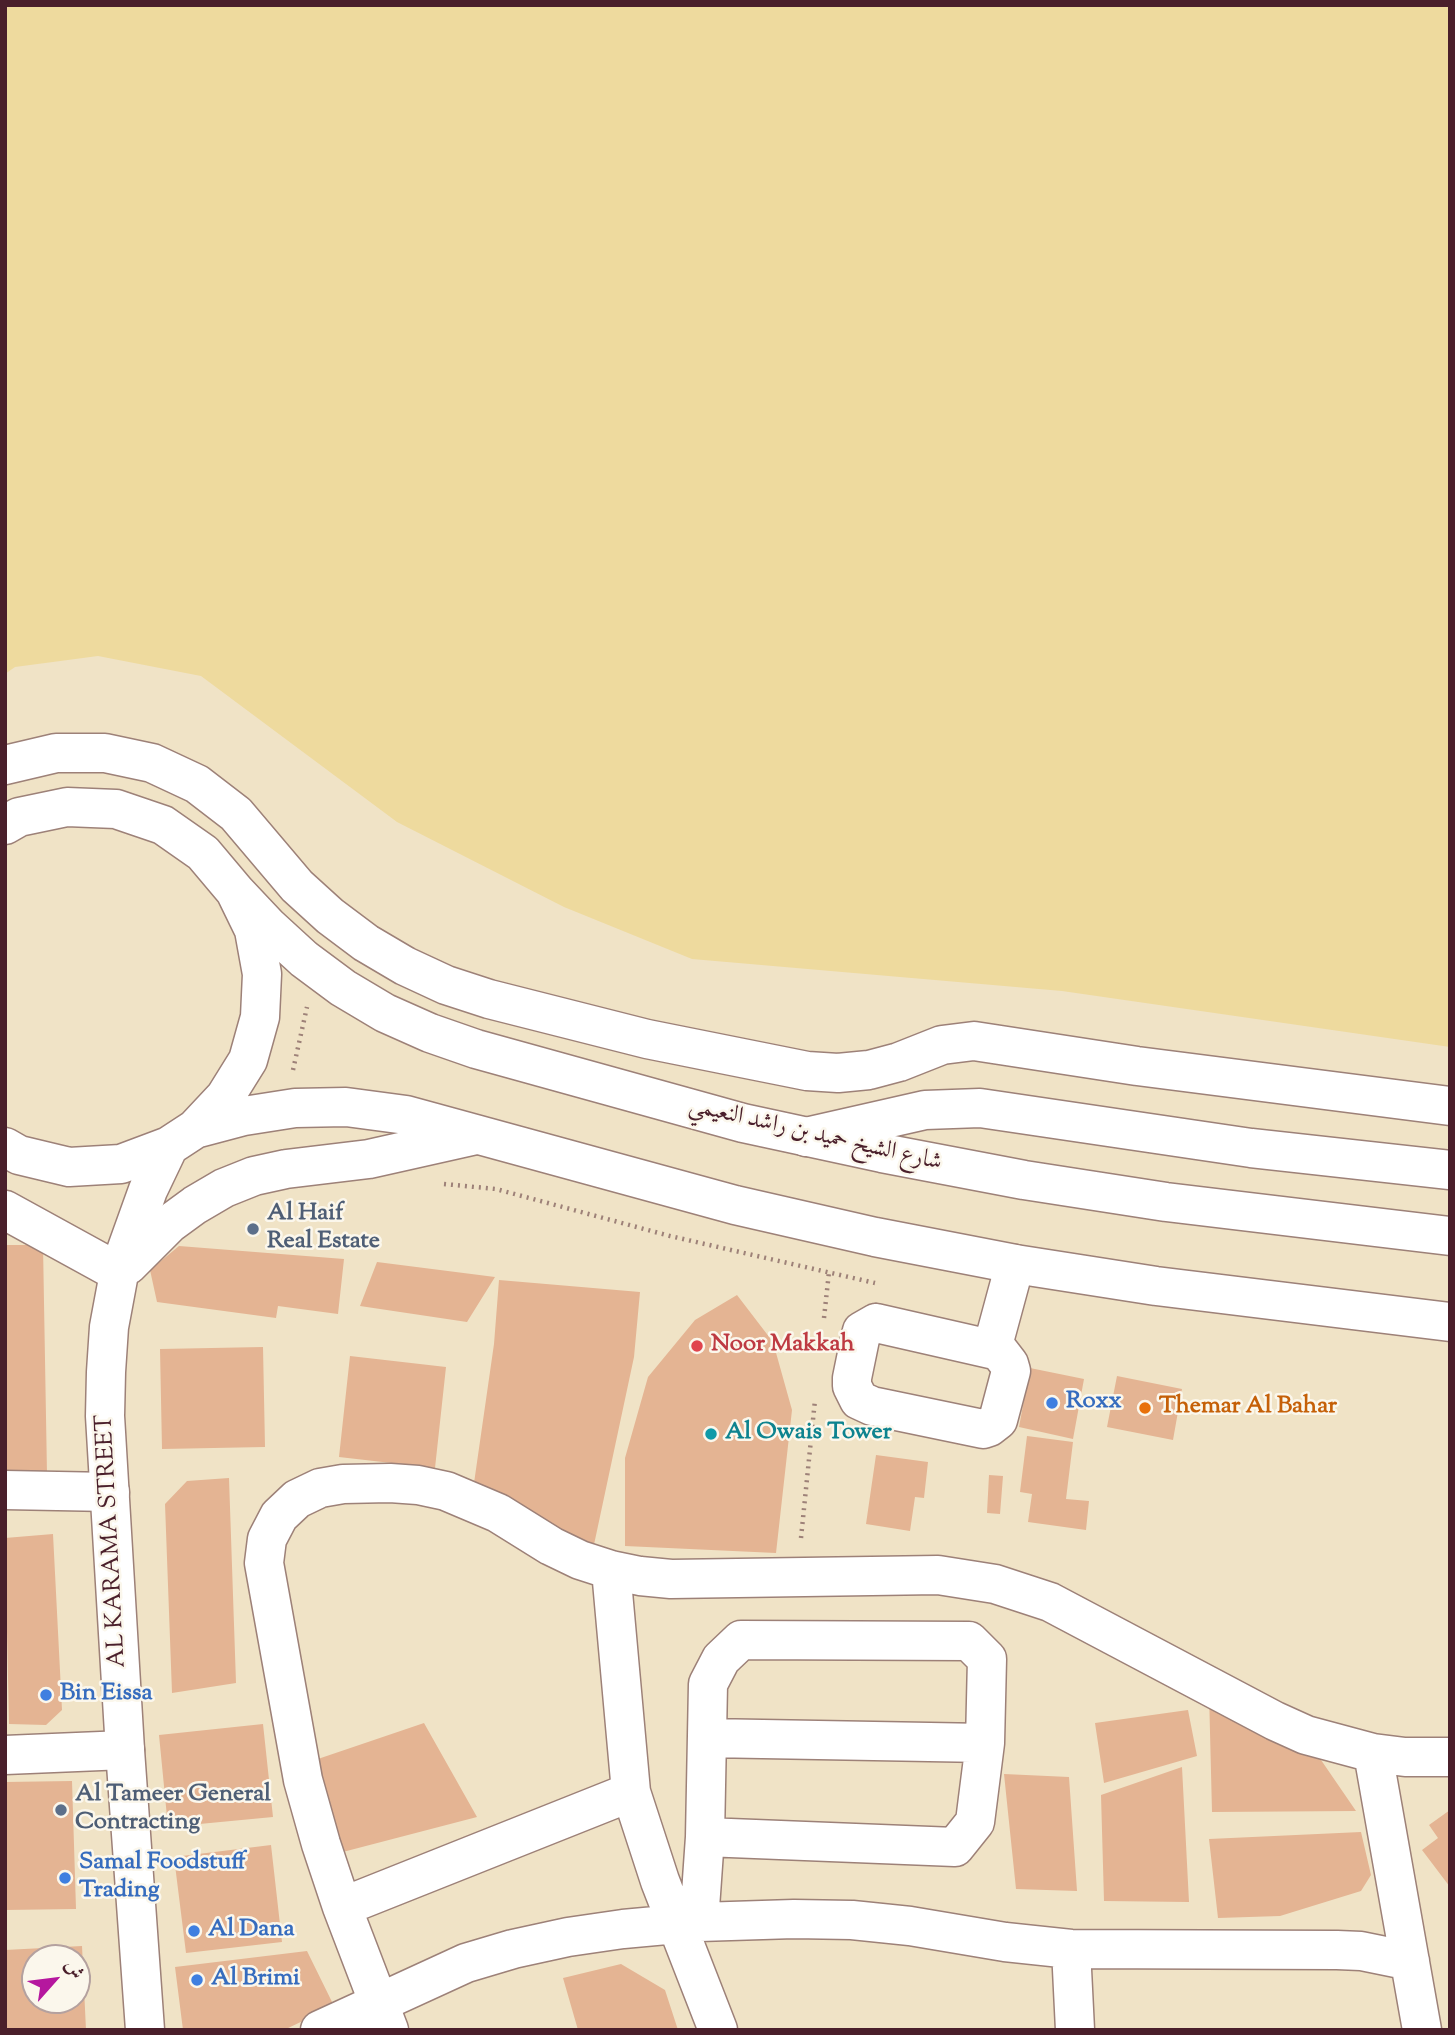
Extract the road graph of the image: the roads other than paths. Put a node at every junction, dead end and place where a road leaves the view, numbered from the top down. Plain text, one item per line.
1 (5, 765) edge
2 (5, 825) edge
3 (234, 891) junction
4 (1450, 1106) edge
5 (476, 1135) junction
6 (182, 1137) junction
7 (806, 1137) junction
8 (5, 1147) edge
9 (1450, 1170) edge
10 (5, 1210) edge
11 (1450, 1237) edge
12 (1015, 1264) junction
13 (120, 1268) junction
14 (1450, 1322) edge
15 (992, 1349) dead end
16 (5, 1490) edge
17 (110, 1492) junction
18 (611, 1570) junction
19 (707, 1738) junction
20 (985, 1743) junction
21 (125, 1751) junction
22 (1373, 1753) junction
23 (5, 1755) edge
24 (1450, 1757) edge
25 (631, 1792) junction
26 (705, 1837) junction
27 (342, 1907) junction
28 (689, 1923) junction
29 (1071, 1949) junction
30 (1410, 1961) junction
31 (384, 2016) edge
32 (145, 2030) edge
33 (320, 2030) edge
34 (718, 2030) edge
35 (1075, 2030) edge
36 (1422, 2030) edge

1 - 4 street
2 - 3 street
3 - 6 street
3 - 7 street, شارع الشيخ حميد بن راشد النعيمي
5 - 6 street
5 - 12 street
5 - 13 street
6 - 8 street
6 - 13 street, AL KARAMA STREET
7 - 9 street
7 - 11 street, شارع الشيخ حميد بن راشد النعيمي
10 - 13 street
12 - 14 street
12 - 15 street
13 - 17 street, AL KARAMA STREET
16 - 17 street
17 - 21 street, AL KARAMA STREET
18 - 22 street
18 - 25 street
18 - 27 street
19 - 20 street
19 - 20 street
19 - 26 street
20 - 26 street
21 - 23 street
21 - 32 street, AL KARAMA STREET
22 - 24 street
22 - 30 street
25 - 27 street
25 - 28 street
26 - 28 street
27 - 31 street
28 - 29 street
28 - 31 street
28 - 34 street
29 - 30 street
29 - 35 street
30 - 36 street
31 - 33 street

